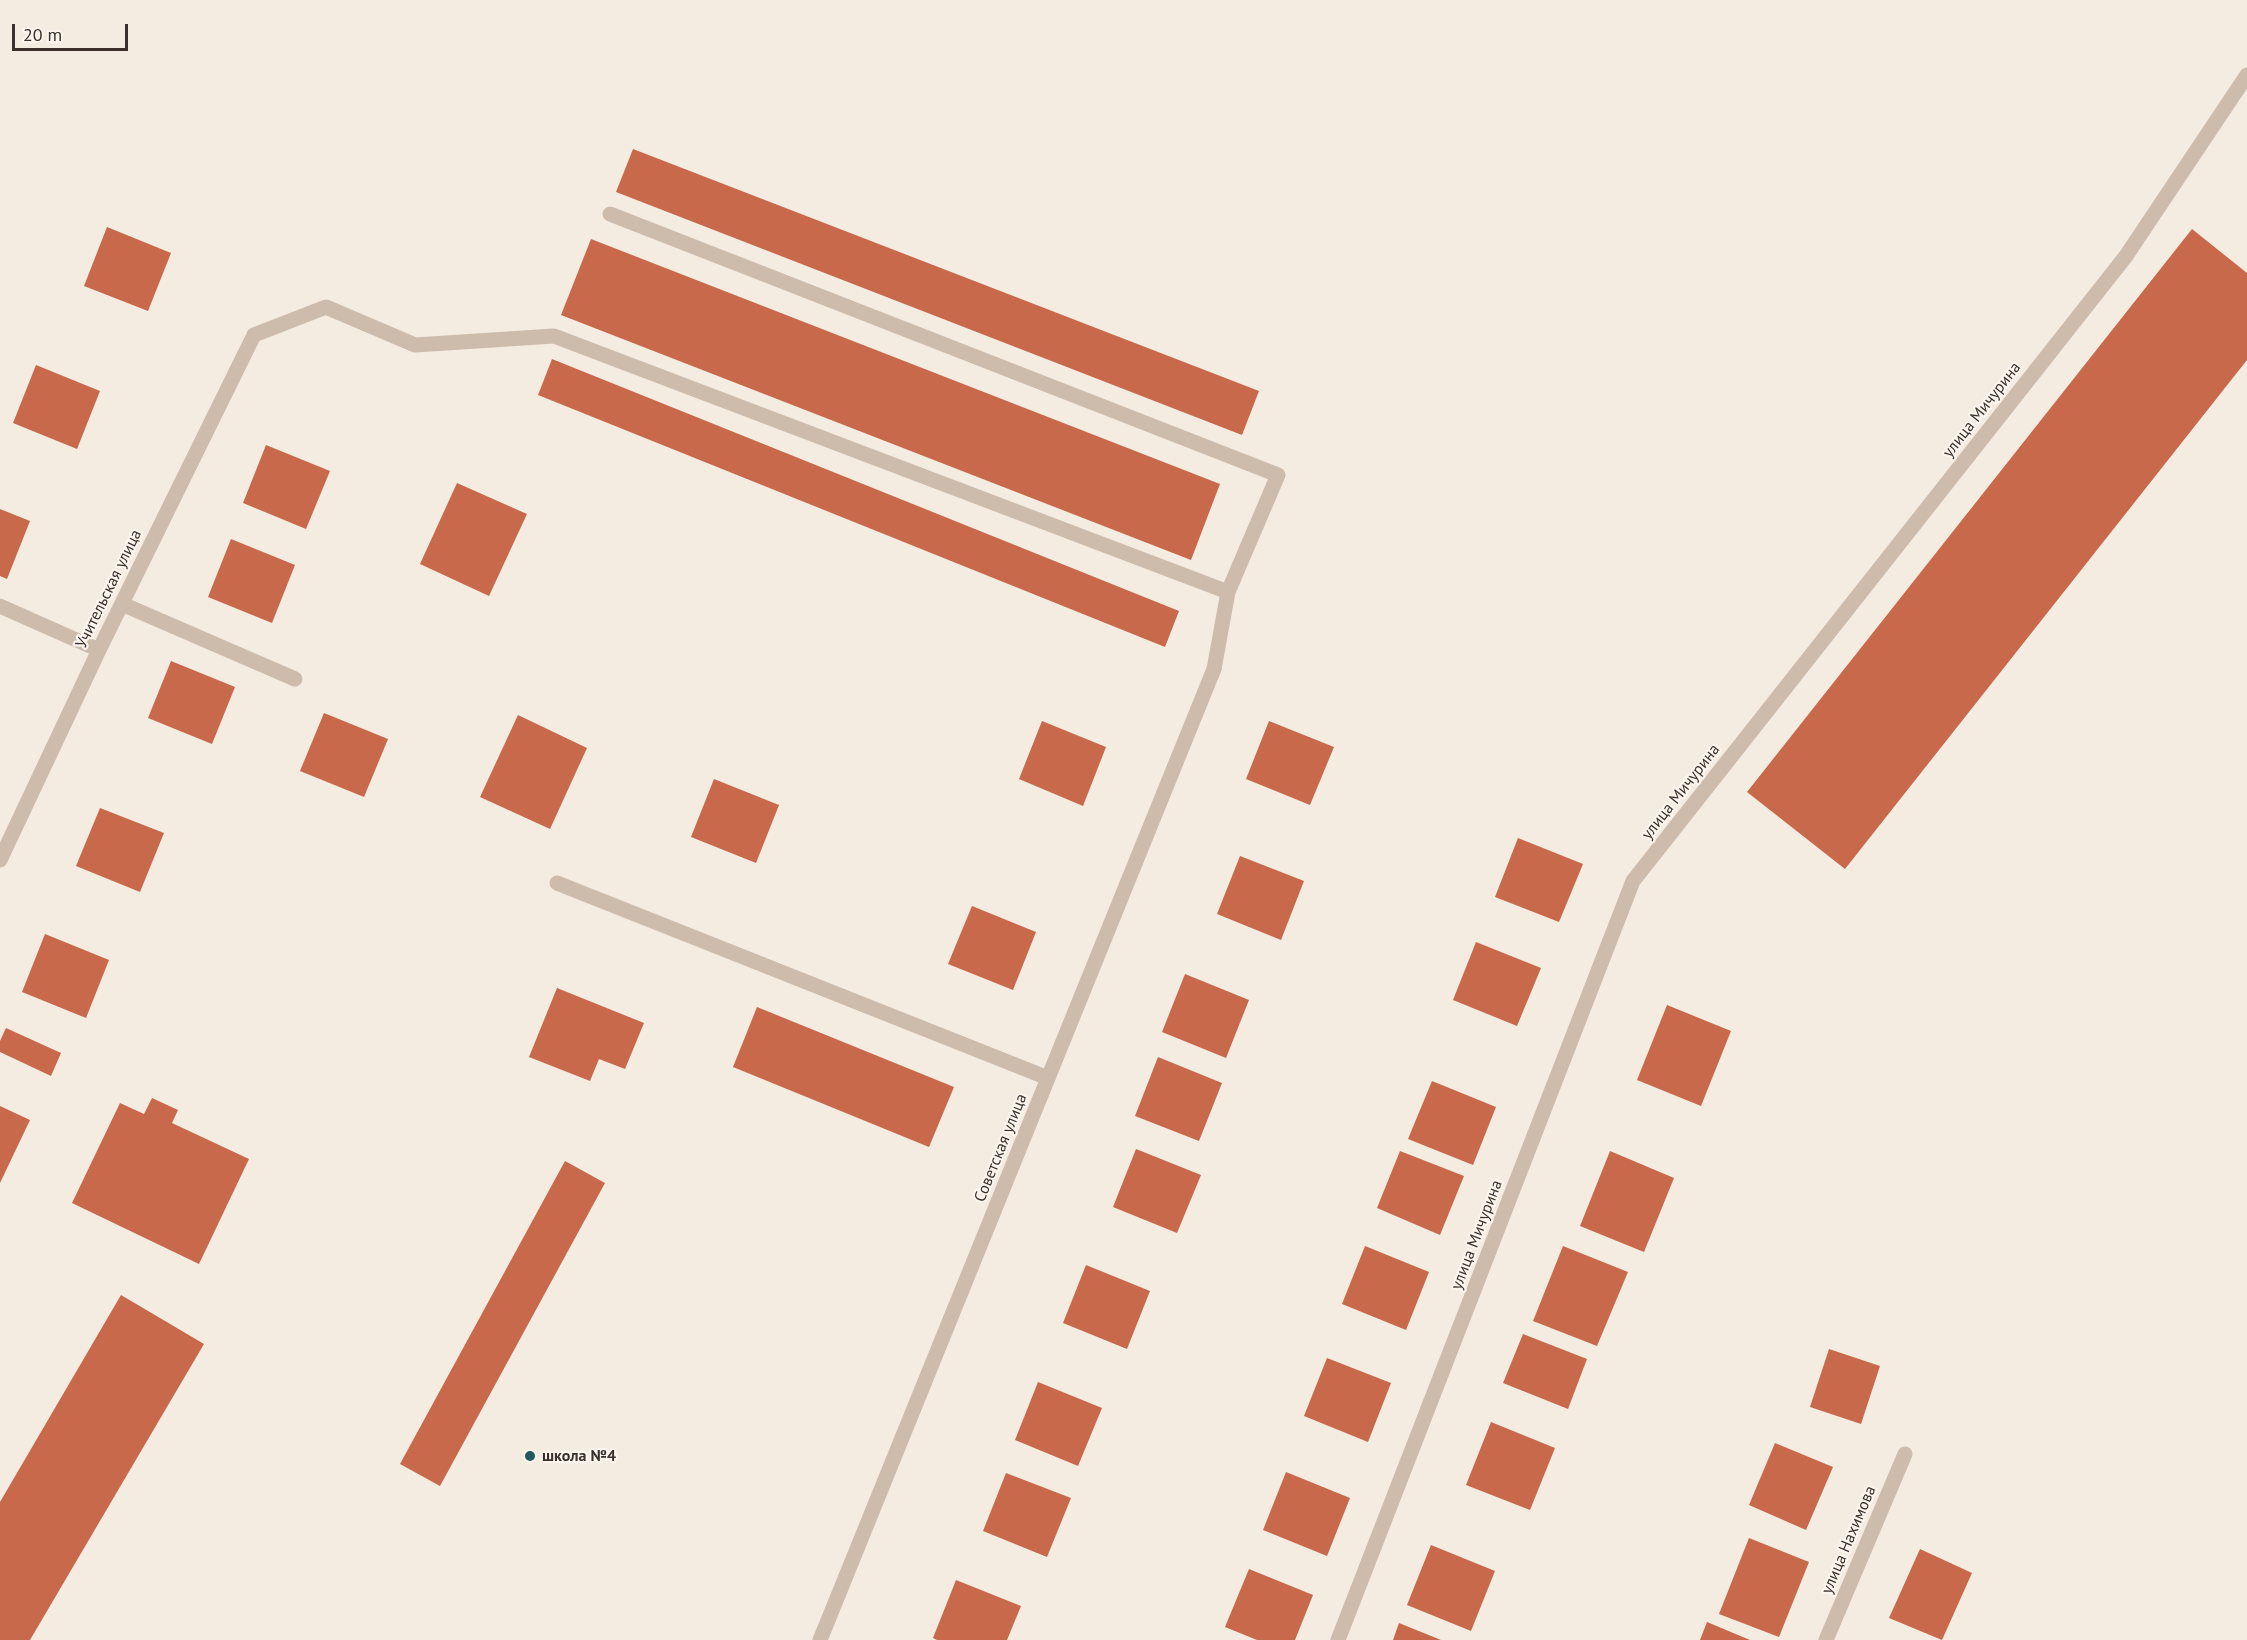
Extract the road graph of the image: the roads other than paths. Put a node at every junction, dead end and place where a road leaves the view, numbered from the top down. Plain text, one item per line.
1 (2247, 75) edge
2 (610, 214) dead end
3 (1228, 592) junction
4 (122, 603) junction
5 (0, 606) edge
6 (99, 650) junction
7 (295, 679) dead end
8 (0, 860) edge
9 (557, 883) dead end
10 (1048, 1078) junction
11 (1905, 1454) dead end
12 (820, 1640) edge
13 (1338, 1640) edge
14 (1826, 1640) edge

1 - 13 street, улица Мичурина
2 - 3 street, Советская улица
3 - 4 street, Учительская улица
3 - 10 street, Советская улица
4 - 6 street, Учительская улица
4 - 7 street
5 - 6 street
6 - 8 street, Учительская улица
9 - 10 street
10 - 12 street, Советская улица
11 - 14 street, улица Нахимова

